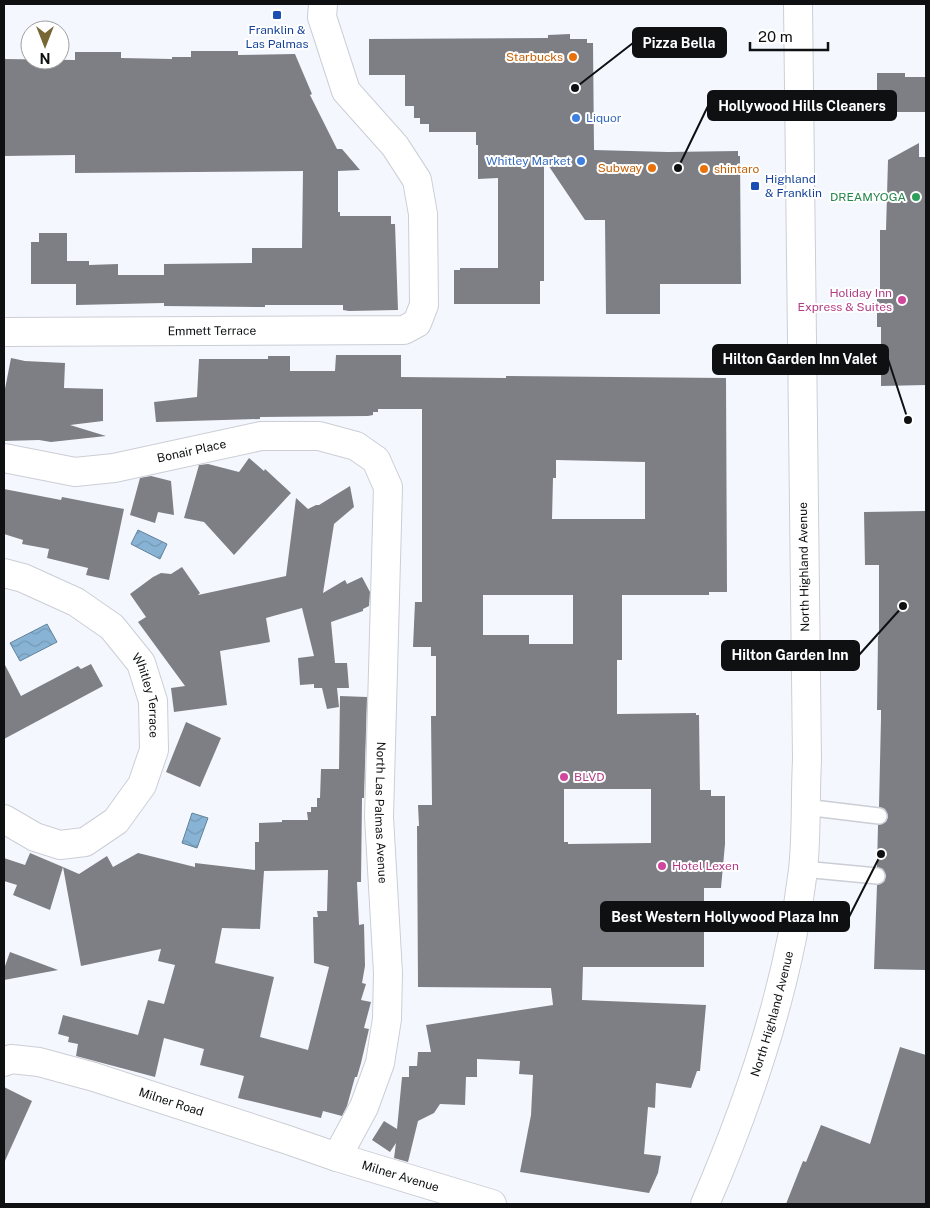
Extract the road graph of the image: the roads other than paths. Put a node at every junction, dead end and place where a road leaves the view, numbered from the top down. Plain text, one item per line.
1 (322, 4) edge
2 (798, 4) edge
3 (4, 332) edge
4 (4, 458) edge
5 (376, 460) joint
6 (4, 573) edge
7 (805, 807) junction
8 (879, 816) dead end
9 (4, 819) edge
10 (803, 869) junction
11 (877, 876) dead end
12 (4, 1062) edge
13 (337, 1157) junction
14 (492, 1204) edge
15 (705, 1204) edge

1 - 3 street, Emmett Terrace
2 - 7 street, North Highland Avenue
4 - 5 street, Bonair Place
5 - 13 street, North Las Palmas Avenue
6 - 9 street, Whitley Terrace
7 - 8 lane
7 - 10 street, North Highland Avenue
10 - 11 lane
10 - 15 street, North Highland Avenue
12 - 13 street, Milner Road
13 - 14 street, Milner Avenue

